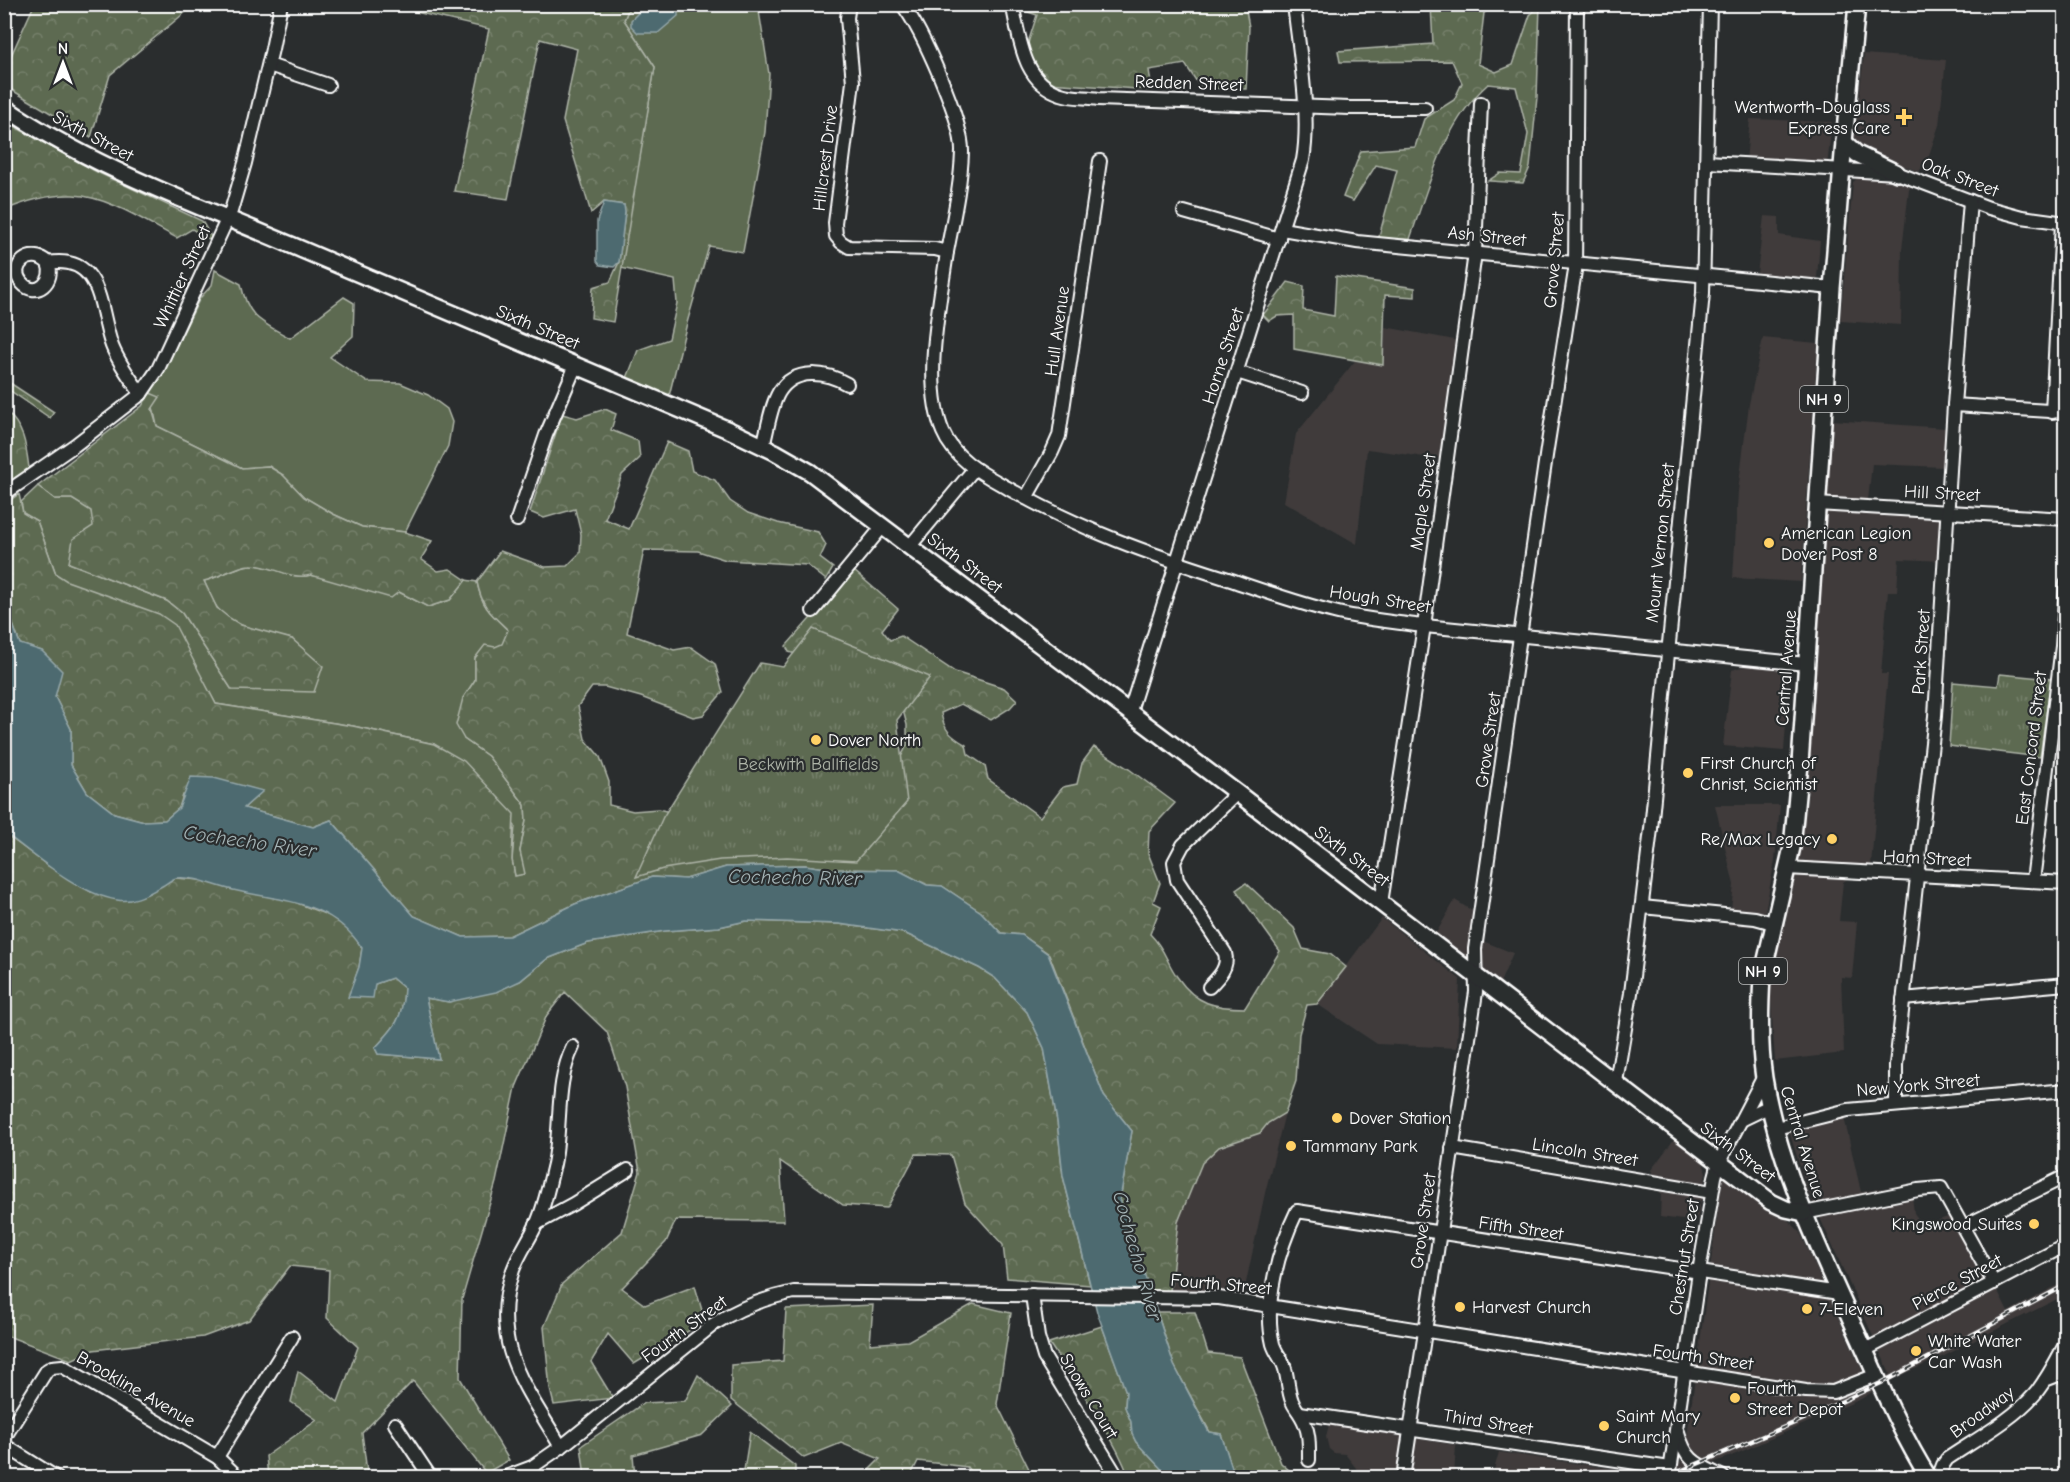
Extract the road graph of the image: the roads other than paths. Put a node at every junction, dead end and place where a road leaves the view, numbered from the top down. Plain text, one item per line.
1 (281, 4) edge
2 (849, 4) edge
3 (902, 4) edge
4 (1012, 4) edge
5 (1294, 4) edge
6 (1577, 4) edge
7 (1710, 4) edge
8 (1857, 4) edge
9 (269, 64) junction
10 (328, 85) dead end
11 (1481, 103) dead end
12 (1304, 106) junction
13 (4, 107) edge
14 (1425, 108) dead end
15 (1844, 142) junction
16 (1100, 161) dead end
17 (1707, 162) junction
18 (1841, 170) junction
19 (1897, 173) junction
20 (1970, 201) junction
21 (1184, 212) dead end
22 (228, 219) junction
23 (2064, 223) edge
24 (1280, 234) junction
25 (947, 252) junction
26 (1475, 253) junction
27 (48, 263) dead end
28 (1575, 264) junction
29 (1704, 276) junction
30 (1832, 288) junction
31 (576, 365) junction
32 (1237, 372) junction
33 (847, 384) dead end
34 (1302, 393) dead end
35 (141, 394) junction
36 (1954, 405) junction
37 (2052, 412) junction
38 (2066, 412) edge
39 (763, 446) junction
40 (974, 469) junction
41 (4, 494) edge
42 (1026, 498) junction
43 (1816, 504) junction
44 (1947, 512) junction
45 (2066, 519) edge
46 (517, 520) dead end
47 (883, 526) junction
48 (910, 546) junction
49 (1175, 562) junction
50 (2066, 584) edge
51 (813, 610) dead end
52 (1424, 626) junction
53 (1521, 635) junction
54 (2064, 646) edge
55 (1668, 650) junction
56 (1806, 664) junction
57 (1130, 711) junction
58 (1237, 793) junction
59 (1787, 868) junction
60 (1917, 875) junction
61 (2034, 881) junction
62 (2066, 883) edge
63 (1381, 903) junction
64 (1642, 908) junction
65 (1773, 923) junction
66 (1475, 975) junction
67 (2066, 984) edge
68 (1209, 987) dead end
69 (1903, 999) junction
70 (573, 1047) dead end
71 (1764, 1076) junction
72 (1616, 1082) junction
73 (2066, 1090) edge
74 (1896, 1105) junction
75 (1770, 1107) junction
76 (1743, 1119) junction
77 (1776, 1128) junction
78 (1452, 1148) junction
79 (1719, 1162) junction
80 (628, 1170) dead end
81 (2066, 1176) edge
82 (1712, 1192) junction
83 (1804, 1213) junction
84 (536, 1224) junction
85 (1964, 1227) junction
86 (1440, 1233) junction
87 (2066, 1245) edge
88 (1693, 1271) junction
89 (1994, 1283) junction
90 (1839, 1293) junction
91 (1032, 1295) junction
92 (1271, 1306) junction
93 (1425, 1332) junction
94 (292, 1337) dead end
95 (2066, 1343) edge
96 (1865, 1350) junction
97 (1685, 1372) junction
98 (2066, 1372) edge
99 (1876, 1375) junction
100 (2045, 1380) junction
101 (1300, 1413) junction
102 (395, 1424) dead end
103 (1676, 1426) junction
104 (1410, 1429) junction
105 (4, 1438) edge
106 (4, 1445) edge
107 (561, 1448) junction
108 (217, 1458) junction
109 (1309, 1460) dead end
110 (1670, 1473) edge
111 (1726, 1477) edge
112 (57, 1478) edge
113 (239, 1478) edge
114 (431, 1478) edge
115 (503, 1478) edge
116 (1118, 1478) edge
117 (1402, 1478) edge
118 (1694, 1478) edge
119 (1929, 1478) edge
120 (1938, 1478) edge

1 - 9 street, Whittier Street
2 - 25 street, Hillcrest Drive
3 - 25 street
4 - 12 street, Redden Street
5 - 12 street, Horne Street
6 - 28 street, Grove Street
7 - 17 street, Mount Vernon Street
8 - 15 main road, Central Avenue / NH 9
9 - 10 street
9 - 22 street, Whittier Street
11 - 26 street, Maple Street
12 - 14 street, Redden Street
12 - 24 street, Horne Street
13 - 22 main road, Sixth Street
15 - 18 main road, Central Avenue / NH 9
15 - 19 main road
16 - 42 street, Hull Avenue
17 - 18 street, Oak Street
17 - 29 street, Mount Vernon Street
18 - 19 street, Oak Street
18 - 30 main road, Central Avenue / NH 9
19 - 20 street, Oak Street
20 - 23 street, Oak Street
20 - 36 street, Park Street
21 - 24 street, Ash Street
22 - 31 main road, Sixth Street
22 - 35 street, Whittier Street
23 - 37 street
24 - 26 street, Ash Street
24 - 32 street, Horne Street
25 - 40 street
26 - 28 street, Ash Street
26 - 52 street, Maple Street
27 - 35 street
28 - 29 street, Ash Street
28 - 53 street, Grove Street
29 - 30 street, Ash Street
29 - 55 street, Mount Vernon Street
30 - 43 main road, Central Avenue / NH 9
31 - 39 main road, Sixth Street
31 - 46 street
32 - 34 street
32 - 49 street, Horne Street
33 - 39 street
35 - 41 street, Whittier Street
36 - 37 street
36 - 44 street, Park Street
37 - 38 street
39 - 47 main road, Sixth Street
40 - 42 street, Hough Street
40 - 48 street
42 - 49 street, Hough Street
43 - 44 street, Hill Street
43 - 56 main road, Central Avenue / NH 9
44 - 45 street, Hill Street
44 - 60 street, Park Street
47 - 48 main road, Sixth Street
47 - 51 street
48 - 57 main road, Sixth Street
49 - 52 street, Hough Street
49 - 57 street, Horne Street
50 - 54 street, East Concord Street
52 - 53 street, Hough Street
52 - 63 street, Maple Street
53 - 55 street, Hough Street
53 - 66 street, Grove Street
54 - 61 street, East Concord Street
55 - 56 street, Hough Street
55 - 64 street, Mount Vernon Street
56 - 59 main road, Central Avenue / NH 9
57 - 58 main road, Sixth Street
58 - 63 main road, Sixth Street
58 - 68 street
59 - 60 street, Ham Street
59 - 65 main road, Central Avenue / NH 9
60 - 61 street, Ham Street
60 - 69 street, Park Street
61 - 62 street, Ham Street
63 - 66 main road, Sixth Street
64 - 65 street
64 - 72 street, Mount Vernon Street
65 - 71 main road, Central Avenue / NH 9
66 - 72 main road, Sixth Street
66 - 78 street, Grove Street
67 - 69 street
69 - 74 street, Park Street
70 - 84 street
71 - 75 main road, Central Avenue / NH 9
71 - 76 street, Chestnut Street
72 - 79 main road, Sixth Street
73 - 74 street, New York Street
74 - 77 street, New York Street
75 - 76 street
75 - 77 main road, Central Avenue / NH 9
76 - 79 street, Chestnut Street
77 - 83 main road, Central Avenue / NH 9
78 - 82 street, Lincoln Street
78 - 86 street, Grove Street
79 - 82 street, Chestnut Street
79 - 83 main road, Sixth Street
80 - 84 street
81 - 85 street
82 - 88 street, Chestnut Street
83 - 85 street
83 - 90 main road, Central Avenue / NH 9
84 - 107 street
85 - 89 street
86 - 88 street, Fifth Street
86 - 92 street, Fifth Street
86 - 93 street, Grove Street
87 - 89 street, Pierce Street
88 - 90 street, Fifth Street
88 - 97 street, Chestnut Street
89 - 96 street, Pierce Street
90 - 96 main road, Central Avenue / NH 9
91 - 92 street, Fourth Street
91 - 107 street, Fourth Street
91 - 116 street, Snows Court
92 - 93 street, Fourth Street
92 - 101 street
93 - 97 street, Fourth Street
93 - 104 street, Grove Street
94 - 108 street
95 - 100 street, Broadway
96 - 99 main road, Central Avenue / NH 9
97 - 99 street, Fourth Street
97 - 103 street, Chestnut Street
98 - 100 street
99 - 119 main road, Central Avenue / NH 9
100 - 120 street, Broadway
101 - 104 street, Third Street
101 - 109 street
102 - 114 street
103 - 110 street, Chestnut Street
103 - 111 street
104 - 110 street, Third Street
104 - 117 street, Grove Street
105 - 108 street, Brookline Avenue
106 - 112 street
107 - 115 street, Fourth Street
108 - 113 street, Brookline Avenue
111 - 118 street

